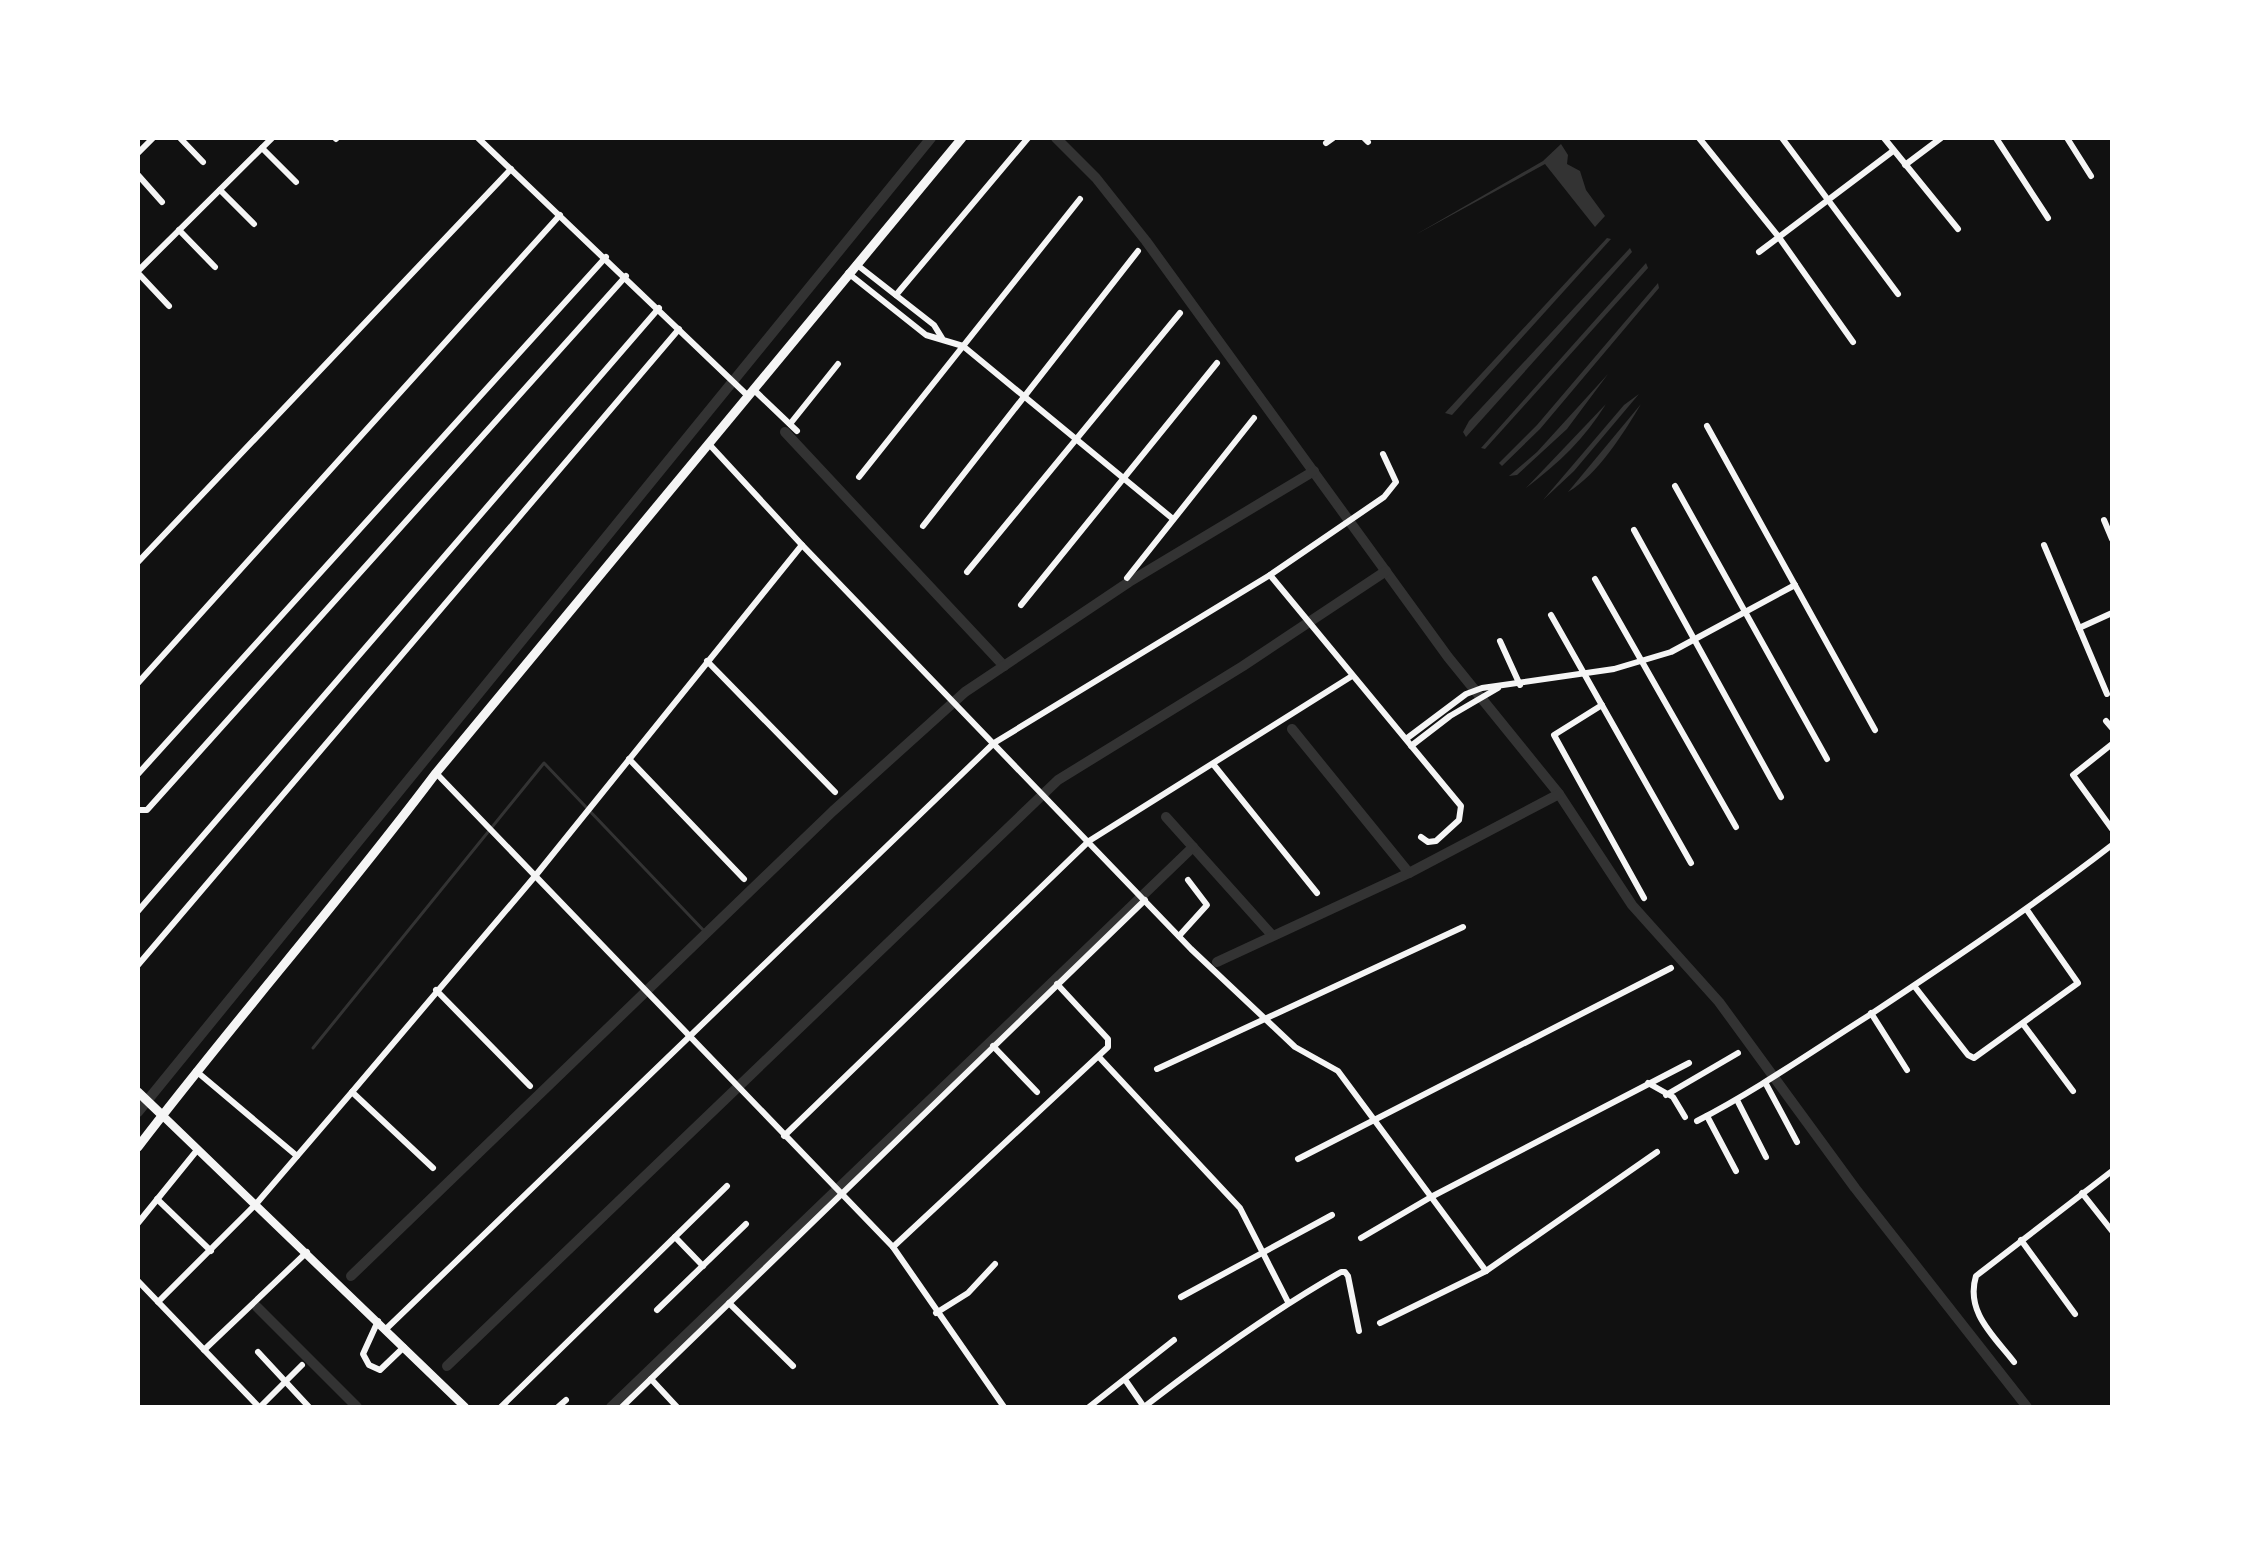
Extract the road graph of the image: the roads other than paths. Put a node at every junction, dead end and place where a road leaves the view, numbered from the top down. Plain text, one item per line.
1 (153, 138) edge
2 (180, 138) edge
3 (272, 138) edge
4 (478, 138) edge
5 (962, 138) edge
6 (1028, 138) edge
7 (1333, 138) edge
8 (1699, 138) edge
9 (1782, 138) edge
10 (1884, 138) edge
11 (1941, 138) edge
12 (2067, 138) edge
13 (1999, 139) edge
14 (1326, 143) dead end
15 (262, 148) junction
16 (1893, 151) junction
17 (138, 153) edge
18 (203, 162) dead end
19 (1905, 165) junction
20 (511, 169) junction
21 (138, 175) edge
22 (2091, 176) dead end
23 (296, 182) dead end
24 (220, 190) junction
25 (1829, 198) junction
26 (1080, 199) dead end
27 (162, 202) dead end
28 (560, 215) junction
29 (2048, 218) dead end
30 (254, 224) dead end
31 (1958, 229) dead end
32 (179, 230) junction
33 (1778, 236) junction
34 (1138, 251) dead end
35 (1759, 252) dead end
36 (606, 257) junction
37 (856, 264) junction
38 (215, 267) dead end
39 (138, 272) edge
40 (848, 273) junction
41 (626, 276) junction
42 (1898, 294) dead end
43 (896, 295) junction
44 (169, 306) dead end
45 (659, 308) junction
46 (1180, 313) dead end
47 (679, 329) junction
48 (942, 338) junction
49 (1853, 342) dead end
50 (963, 346) junction
51 (1217, 363) dead end
52 (838, 364) dead end
53 (747, 391) junction
54 (1025, 398) junction
55 (1254, 418) dead end
56 (790, 424) junction
57 (1707, 426) dead end
58 (797, 431) dead end
59 (1078, 441) junction
60 (708, 442) junction
61 (1383, 454) dead end
62 (859, 477) dead end
63 (1125, 480) junction
64 (1675, 486) dead end
65 (1173, 519) junction
66 (2104, 520) dead end
67 (923, 526) dead end
68 (1634, 530) dead end
69 (2112, 539) edge
70 (802, 545) junction
71 (2044, 545) dead end
72 (138, 562) edge
73 (967, 572) dead end
74 (1270, 575) junction
75 (1127, 578) dead end
76 (1595, 579) dead end
77 (1795, 585) junction
78 (1021, 605) dead end
79 (1746, 613) junction
80 (2112, 613) edge
81 (1551, 615) dead end
82 (2079, 628) junction
83 (1697, 640) junction
84 (1500, 641) dead end
85 (707, 661) junction
86 (1643, 662) junction
87 (1584, 674) junction
88 (1352, 676) junction
89 (138, 683) edge
90 (1520, 685) junction
91 (1498, 688) junction
92 (2107, 694) dead end
93 (1602, 705) junction
94 (1445, 708) junction
95 (1450, 716) junction
96 (2106, 721) dead end
97 (2112, 728) edge
98 (1875, 730) dead end
99 (1406, 739) junction
100 (994, 743) junction
101 (2112, 744) edge
102 (1411, 746) junction
103 (629, 759) junction
104 (1827, 759) dead end
105 (1213, 764) junction
106 (436, 773) junction
107 (138, 774) edge
108 (835, 792) dead end
109 (1781, 797) dead end
110 (138, 810) edge
111 (1736, 827) dead end
112 (2112, 829) edge
113 (1421, 837) dead end
114 (1089, 841) junction
115 (2112, 845) edge
116 (1691, 863) dead end
117 (536, 875) junction
118 (744, 879) dead end
119 (1188, 880) dead end
120 (1317, 893) dead end
121 (1644, 898) dead end
122 (1144, 899) junction
123 (2027, 910) junction
124 (138, 911) edge
125 (1463, 927) dead end
126 (1179, 936) junction
127 (138, 965) edge
128 (1671, 968) dead end
129 (1057, 984) junction
130 (1915, 987) junction
131 (436, 990) junction
132 (1871, 1013) junction
133 (1265, 1018) junction
134 (2023, 1024) junction
135 (689, 1036) junction
136 (993, 1046) junction
137 (1738, 1053) dead end
138 (1099, 1057) junction
139 (1689, 1063) dead end
140 (1157, 1069) dead end
141 (1907, 1070) dead end
142 (196, 1071) junction
143 (1648, 1083) junction
144 (1766, 1084) junction
145 (530, 1086) dead end
146 (2073, 1091) dead end
147 (138, 1092) edge
148 (352, 1092) junction
149 (1037, 1092) dead end
150 (1666, 1095) junction
151 (1737, 1100) junction
152 (162, 1115) junction
153 (1707, 1116) junction
154 (1685, 1117) dead end
155 (1374, 1119) junction
156 (1697, 1121) dead end
157 (784, 1136) junction
158 (1797, 1142) dead end
159 (138, 1147) edge
160 (198, 1149) junction
161 (1657, 1152) dead end
162 (297, 1156) junction
163 (1766, 1157) dead end
164 (1298, 1159) dead end
165 (433, 1168) dead end
166 (1736, 1171) dead end
167 (2112, 1171) edge
168 (727, 1186) dead end
169 (839, 1192) junction
170 (2082, 1193) junction
171 (1431, 1197) junction
172 (157, 1199) junction
173 (256, 1204) junction
174 (1332, 1215) dead end
175 (138, 1223) edge
176 (746, 1224) dead end
177 (2112, 1231) edge
178 (675, 1237) junction
179 (1361, 1238) dead end
180 (2021, 1240) junction
181 (893, 1247) junction
182 (1264, 1250) junction
183 (211, 1251) junction
184 (307, 1252) junction
185 (995, 1264) dead end
186 (703, 1266) junction
187 (1486, 1271) junction
188 (138, 1281) edge
189 (1181, 1297) dead end
190 (158, 1302) junction
191 (1288, 1302) junction
192 (729, 1303) junction
193 (657, 1310) dead end
194 (936, 1313) junction
195 (2075, 1314) dead end
196 (378, 1321) junction
197 (1380, 1323) dead end
198 (386, 1329) junction
199 (1359, 1331) dead end
200 (1174, 1340) dead end
201 (404, 1347) junction
202 (204, 1350) junction
203 (258, 1352) dead end
204 (2014, 1362) dead end
205 (302, 1365) dead end
206 (793, 1366) dead end
207 (651, 1379) junction
208 (1126, 1381) junction
209 (285, 1382) junction
210 (566, 1400) dead end
211 (260, 1407) edge
212 (309, 1407) edge
213 (465, 1407) edge
214 (501, 1407) edge
215 (558, 1407) edge
216 (622, 1407) edge
217 (677, 1407) edge
218 (1004, 1407) edge
219 (1089, 1407) edge
220 (1144, 1407) edge

1 - 17 street
2 - 18 street
3 - 15 street
4 - 20 street
5 - 37 main road
6 - 43 street
7 - 14 street
8 - 33 street
9 - 25 street
10 - 16 street
11 - 19 street
12 - 22 street
13 - 29 street
15 - 23 street
15 - 24 street
16 - 19 street
16 - 25 street
19 - 31 street
20 - 28 street
20 - 72 street
21 - 27 street
24 - 30 street
24 - 32 street
25 - 33 street
25 - 42 street
26 - 50 street
28 - 36 street
28 - 89 street
32 - 38 street
32 - 39 street
33 - 35 street
33 - 49 street
34 - 54 street
36 - 41 street
36 - 107 street
37 - 40 main road
37 - 43 street
39 - 44 street
40 - 48 street
40 - 53 main road
41 - 45 street
41 - 110 street
43 - 48 street
45 - 47 street
45 - 124 street
46 - 59 street
47 - 53 street
47 - 127 street
48 - 50 street
50 - 54 street
50 - 62 street
51 - 63 street
52 - 56 street
53 - 56 street
53 - 60 main road
54 - 59 street
54 - 67 street
55 - 65 street
56 - 58 street
57 - 77 street
59 - 63 street
59 - 73 street
60 - 70 street
60 - 106 main road
61 - 74 street
63 - 65 street
63 - 78 street
64 - 79 street
65 - 75 street
66 - 69 street
68 - 83 street
70 - 85 street
70 - 100 street
71 - 82 street
74 - 88 street
74 - 100 street
76 - 86 street
77 - 79 street
77 - 98 street
79 - 83 street
79 - 104 street
80 - 82 street
81 - 87 street
82 - 92 street
83 - 86 street
83 - 109 street
84 - 90 street
85 - 103 street
85 - 108 street
86 - 87 street
86 - 111 street
87 - 90 street
87 - 93 street
88 - 99 street
88 - 105 street
90 - 91 street
91 - 94 street
91 - 95 street
93 - 116 street
93 - 121 street
94 - 95 street
94 - 99 street
95 - 102 street
96 - 97 street
99 - 102 street
100 - 114 street
100 - 135 street
101 - 112 street
102 - 113 street
103 - 117 street
103 - 118 street
105 - 114 street
105 - 120 street
106 - 117 street
106 - 142 main road
114 - 122 street
114 - 157 street
115 - 123 street
117 - 131 street
117 - 135 street
119 - 126 street
122 - 126 street
122 - 129 street
123 - 130 street
123 - 134 street
125 - 133 street
126 - 133 street
128 - 155 street
129 - 136 street
129 - 138 street
130 - 132 street
130 - 134 street
131 - 145 street
131 - 148 street
132 - 141 street
132 - 144 street
133 - 140 street
133 - 155 street
134 - 146 street
135 - 157 street
135 - 198 street
136 - 149 street
136 - 169 street
137 - 150 street
138 - 181 street
138 - 182 street
139 - 143 street
142 - 152 main road
142 - 162 street
143 - 150 street
143 - 171 street
144 - 151 street
144 - 158 street
147 - 152 main road
148 - 162 street
148 - 165 street
150 - 154 street
151 - 153 street
151 - 163 street
152 - 159 main road
152 - 160 street
153 - 156 street
153 - 166 street
155 - 164 street
155 - 171 street
157 - 169 street
160 - 172 street
160 - 173 street
161 - 187 street
162 - 173 street
167 - 170 street
168 - 178 street
169 - 181 street
169 - 192 street
170 - 177 street
170 - 180 street
171 - 179 street
171 - 187 street
172 - 175 street
172 - 183 street
173 - 183 street
173 - 184 street
174 - 182 street
176 - 186 street
178 - 186 street
178 - 214 street
180 - 195 street
180 - 204 street
181 - 194 street
182 - 189 street
182 - 191 street
183 - 190 street
184 - 196 street
184 - 202 street
185 - 194 street
186 - 193 street
187 - 197 street
188 - 190 street
190 - 202 street
191 - 199 street
191 - 220 street
192 - 206 street
192 - 207 street
194 - 218 street
196 - 198 street
196 - 201 street
198 - 201 street
200 - 208 street
201 - 213 street
202 - 211 street
203 - 209 street
205 - 209 street
207 - 216 street
207 - 217 street
208 - 219 street
208 - 220 street
209 - 211 street
209 - 212 street
210 - 215 street

